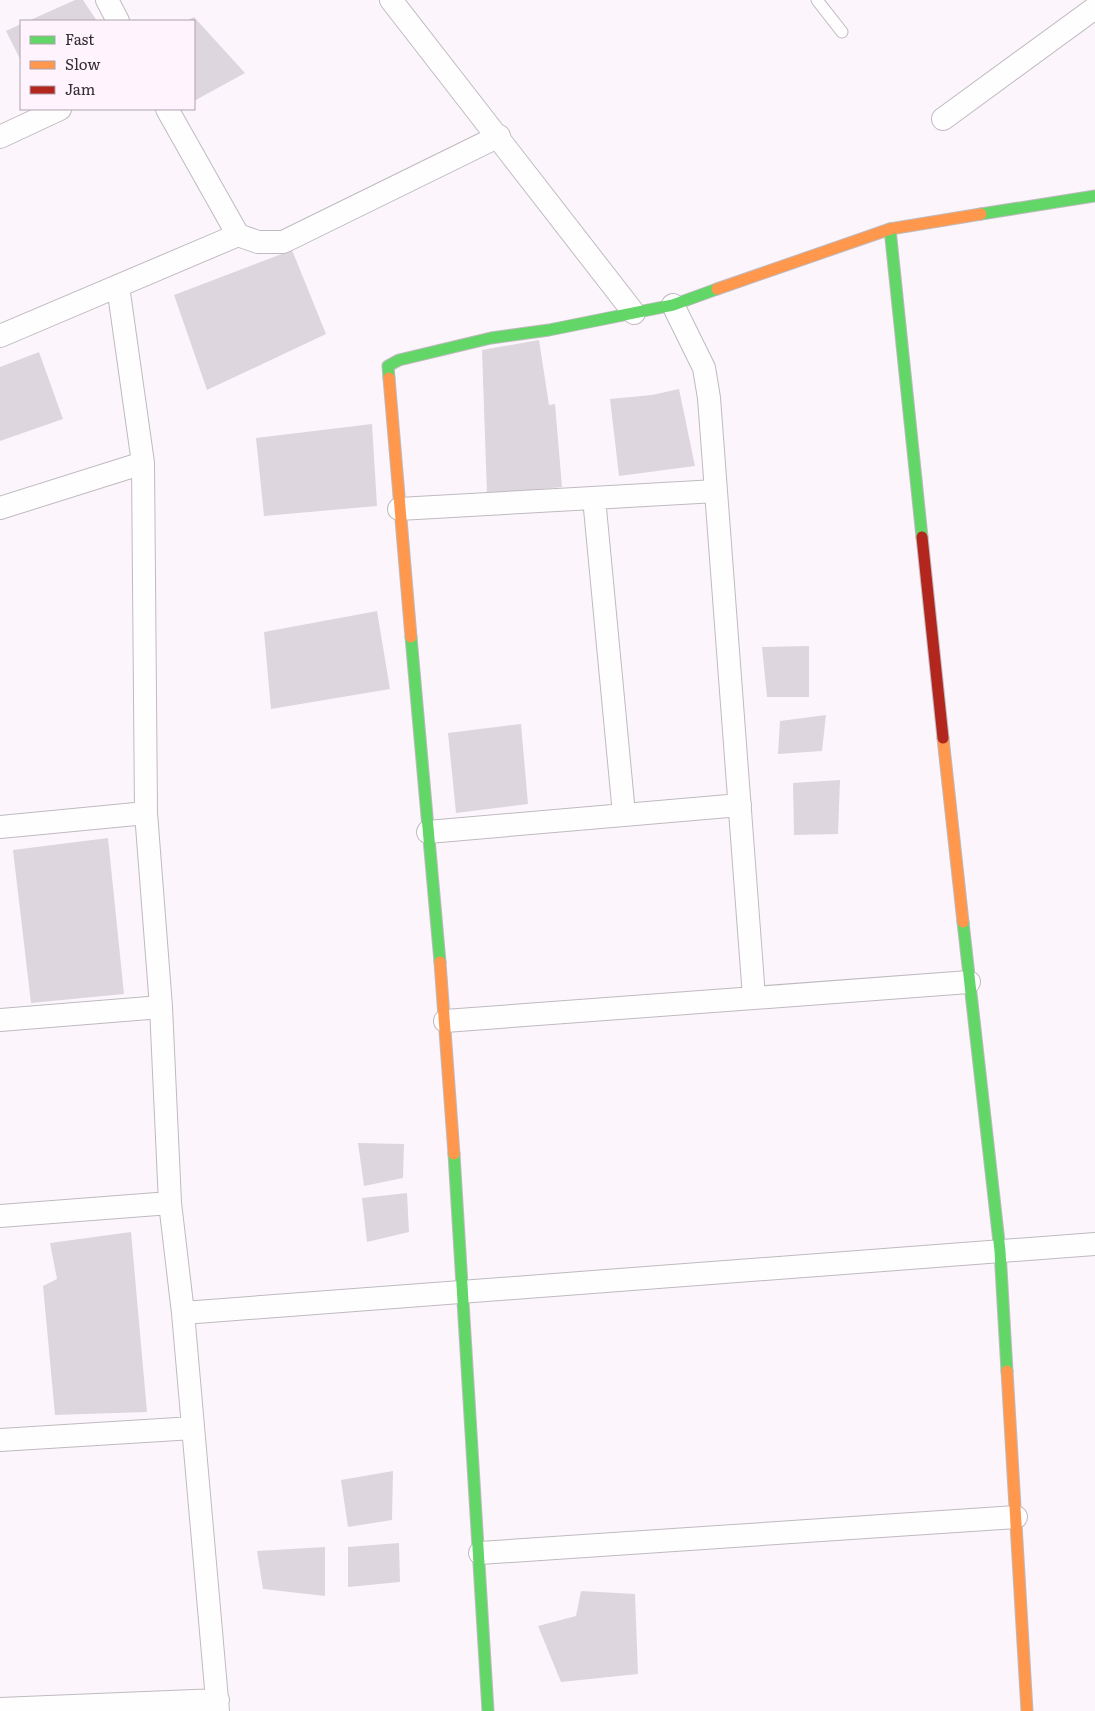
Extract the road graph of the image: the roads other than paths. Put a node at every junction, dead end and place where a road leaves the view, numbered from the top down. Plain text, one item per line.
1 (107, 0) edge
2 (391, 0) edge
3 (817, 0) edge
4 (1095, 8) edge
5 (117, 20) edge
6 (842, 32) dead end
7 (58, 110) edge
8 (168, 110) edge
9 (943, 119) dead end
10 (0, 136) edge
11 (499, 136) junction
12 (1095, 196) edge
13 (890, 229) junction
14 (238, 235) junction
15 (118, 286) junction
16 (673, 305) junction
17 (634, 313) junction
18 (0, 336) edge
19 (143, 464) junction
20 (716, 490) junction
21 (594, 498) junction
22 (0, 508) edge
23 (399, 509) junction
24 (740, 804) junction
25 (146, 813) junction
26 (624, 814) junction
27 (0, 827) edge
28 (428, 832) junction
29 (969, 982) junction
30 (754, 997) junction
31 (161, 1007) junction
32 (0, 1020) edge
33 (445, 1021) junction
34 (170, 1203) junction
35 (0, 1216) edge
36 (1095, 1244) edge
37 (1000, 1251) junction
38 (463, 1291) junction
39 (183, 1313) junction
40 (194, 1428) junction
41 (0, 1440) edge
42 (1016, 1517) junction
43 (480, 1553) junction
44 (218, 1706) edge
45 (0, 1709) edge
46 (488, 1711) edge
47 (1027, 1711) edge

1 - 5 street
2 - 11 street
3 - 6 lane
4 - 9 street
7 - 10 street
8 - 14 street
11 - 14 street
11 - 17 street
12 - 13 street
13 - 16 street
13 - 29 street
14 - 15 street
15 - 18 street
15 - 19 street
16 - 17 street
16 - 20 street
17 - 23 street
19 - 22 street
19 - 25 street
20 - 21 street
20 - 24 street
21 - 23 street
21 - 26 street
23 - 28 street
24 - 26 street
24 - 30 street
25 - 27 street
25 - 31 street
26 - 28 street
28 - 33 street
29 - 30 street
29 - 37 street
30 - 33 street
31 - 32 street
31 - 34 street
33 - 38 street
34 - 35 street
34 - 39 street
36 - 37 street
37 - 38 street
37 - 42 street
38 - 39 street
38 - 43 street
39 - 40 street
40 - 41 street
40 - 44 street
42 - 43 street
42 - 47 street
43 - 46 street
44 - 45 street

